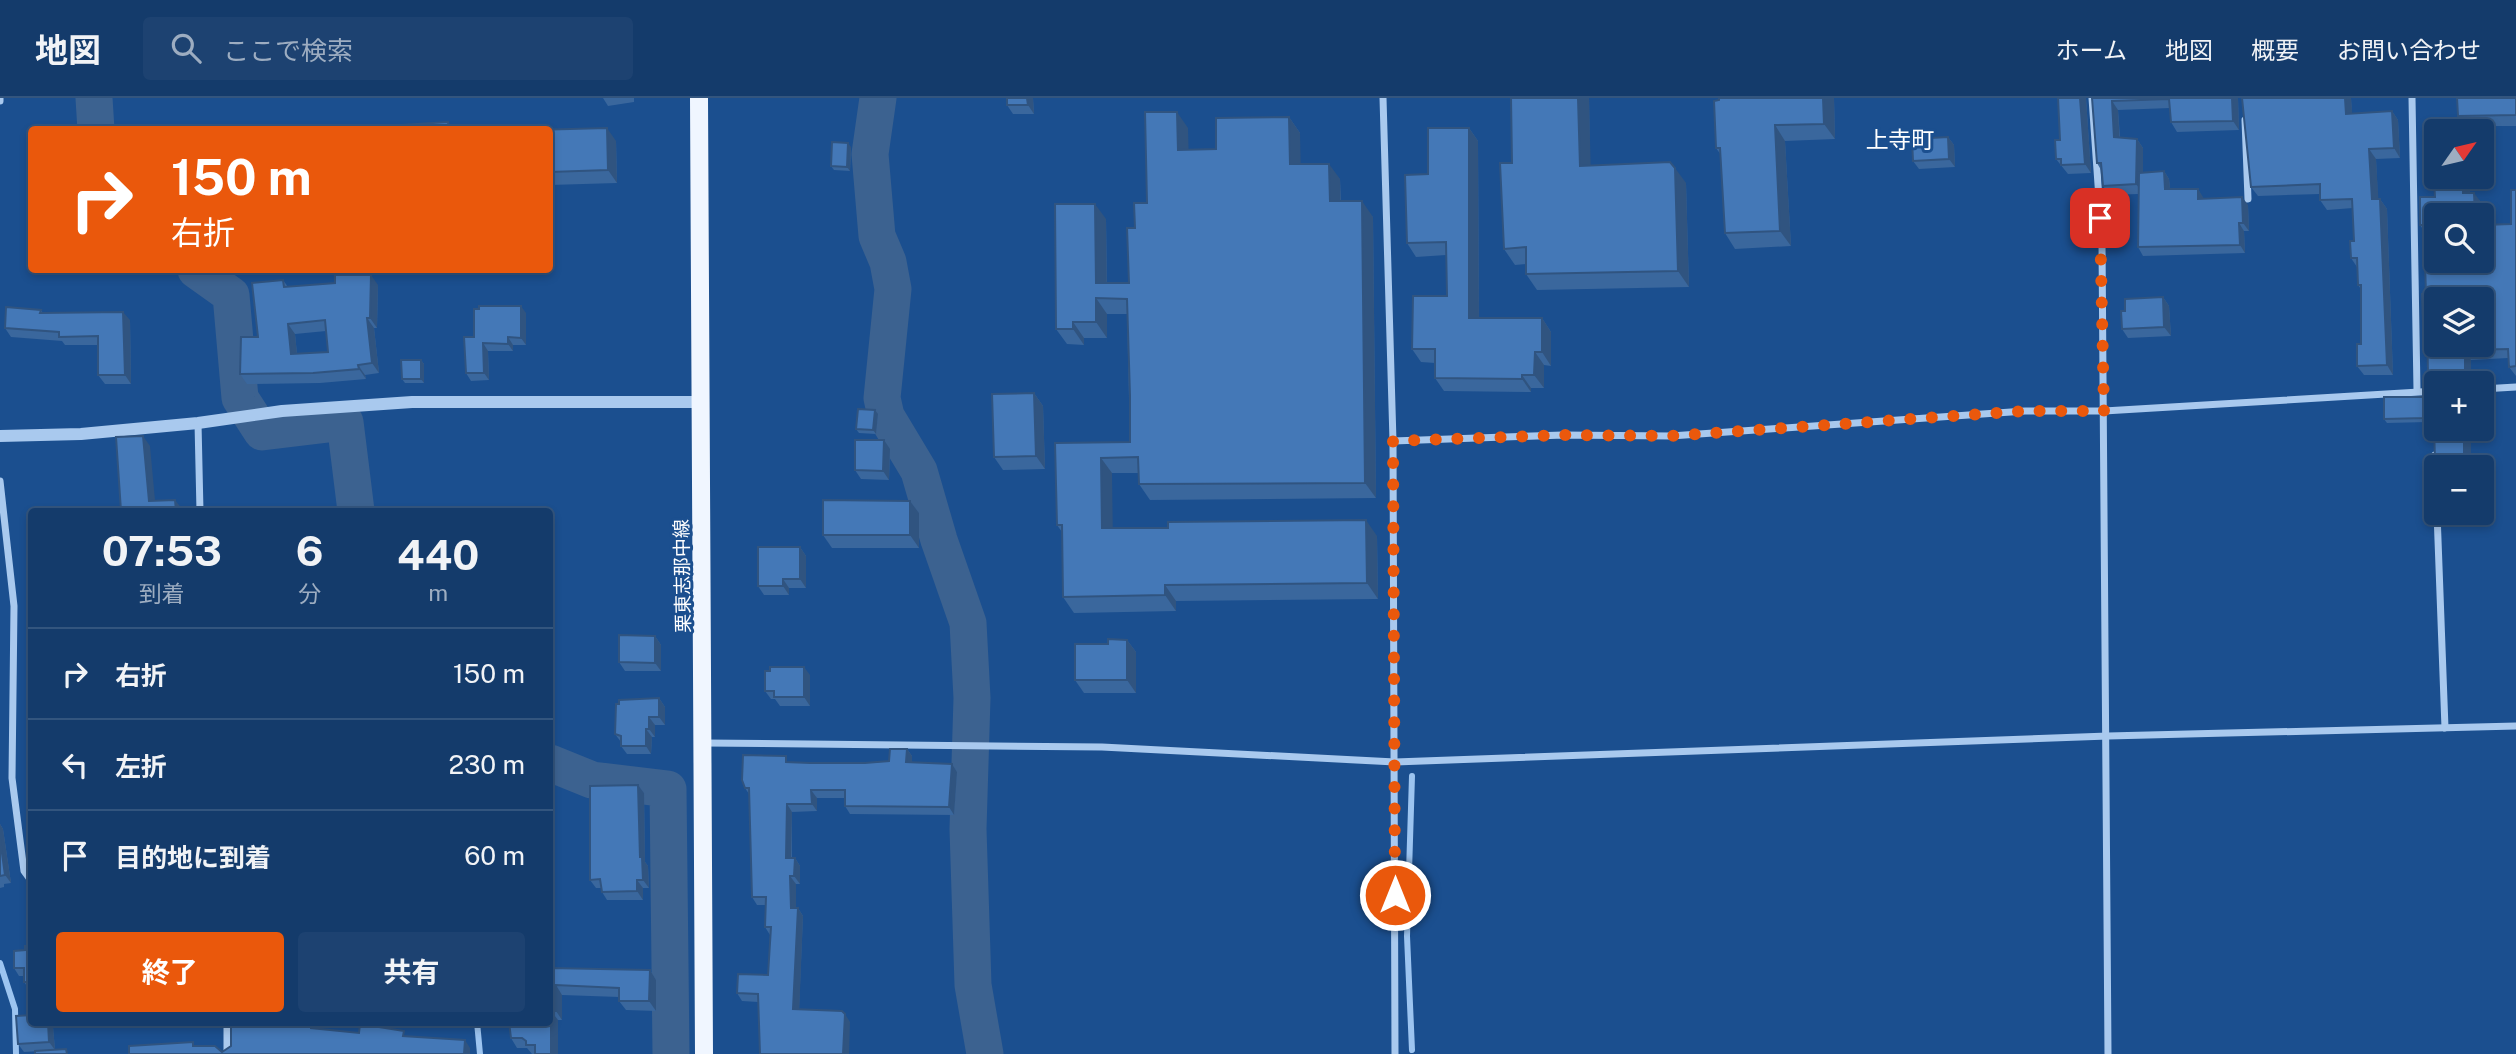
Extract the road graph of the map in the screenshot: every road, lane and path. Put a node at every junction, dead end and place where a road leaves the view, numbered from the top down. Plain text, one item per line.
1 (699, 98) edge
2 (1383, 98) edge
3 (2092, 98) edge
4 (2413, 98) edge
5 (2245, 111) edge
6 (2248, 199) edge
7 (2516, 387) edge
8 (2494, 388) edge
9 (2417, 390) junction
10 (2424, 390) edge
11 (701, 401) junction
12 (2104, 411) junction
13 (198, 423) junction
14 (0, 436) edge
15 (1393, 441) junction
16 (2435, 441) edge
17 (2435, 455) edge
18 (0, 481) edge
19 (200, 508) edge
20 (2437, 525) edge
21 (2516, 726) edge
22 (2445, 728) junction
23 (2108, 736) junction
24 (704, 743) junction
25 (1395, 762) junction
26 (28, 876) edge
27 (227, 1026) edge
28 (227, 1054) edge
29 (704, 1054) edge
30 (1395, 1054) edge
31 (2108, 1054) edge

1 - 11 main road, 栗東志那中線
2 - 15 street
3 - 12 street
4 - 9 street
5 - 6 street
7 - 8 street
9 - 10 street
9 - 12 street
11 - 13 street
11 - 24 main road, 栗東志那中線
12 - 15 street
12 - 23 street
13 - 14 street
13 - 19 street
15 - 25 street
16 - 17 street
18 - 26 street
20 - 22 street
21 - 22 street
22 - 23 street
23 - 25 street
23 - 31 street
24 - 25 street
24 - 29 main road, 栗東志那中線
25 - 30 street
27 - 28 street

